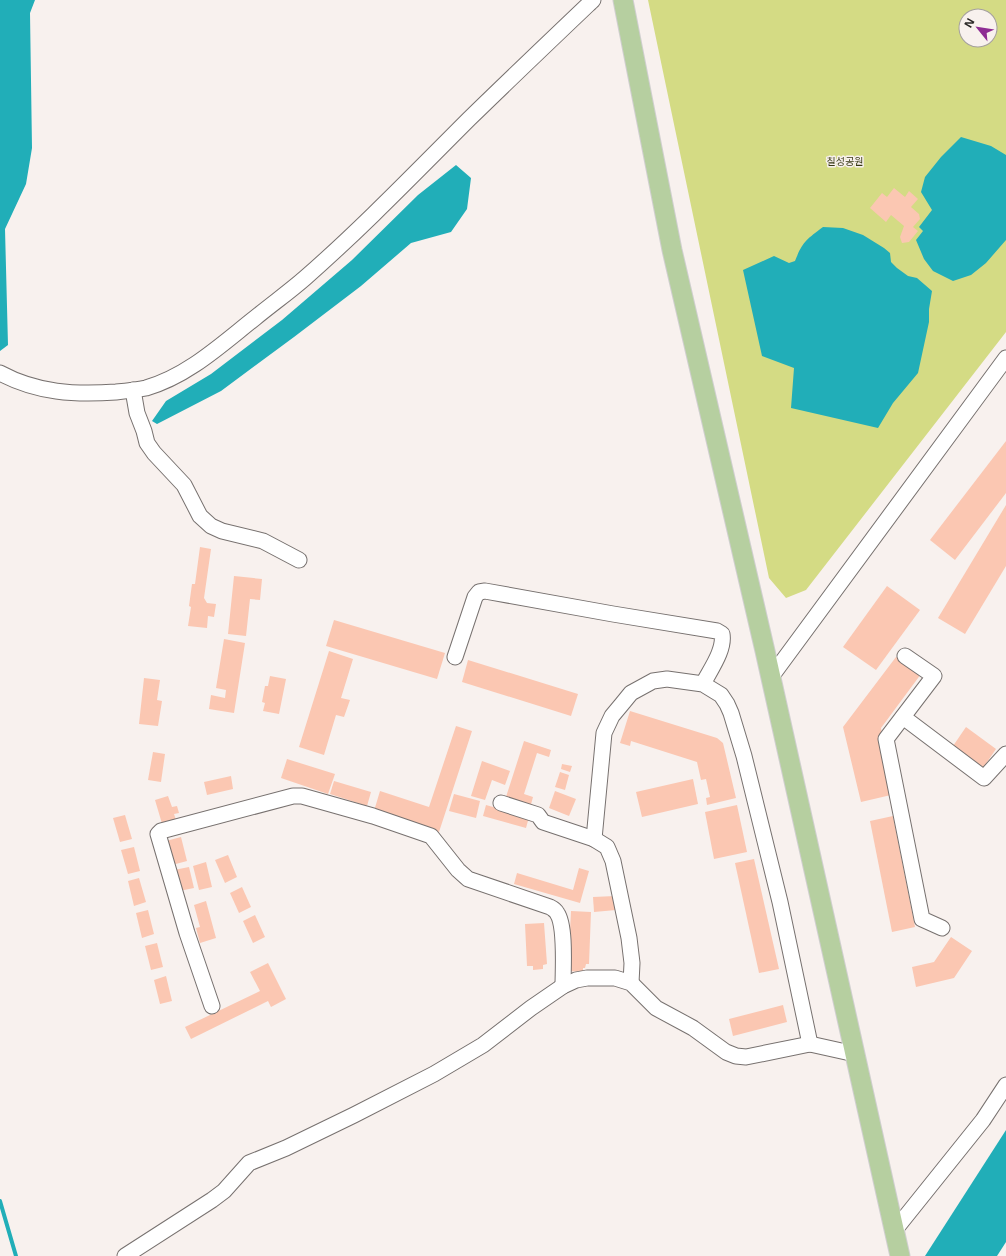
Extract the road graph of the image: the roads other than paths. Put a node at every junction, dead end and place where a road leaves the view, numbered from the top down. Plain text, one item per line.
1 (593, 0) edge
2 (622, 0) edge
3 (1006, 358) edge
4 (0, 373) edge
5 (133, 390) junction
6 (300, 560) dead end
7 (905, 656) dead end
8 (455, 657) dead end
9 (770, 677) junction
10 (703, 684) junction
11 (903, 717) junction
12 (1006, 754) edge
13 (501, 802) dead end
14 (594, 839) junction
15 (942, 928) dead end
16 (631, 984) junction
17 (563, 986) junction
18 (212, 1006) dead end
19 (810, 1044) junction
20 (855, 1054) junction
21 (1006, 1085) edge
22 (894, 1231) junction
23 (125, 1256) edge
24 (900, 1256) edge

1 - 5 street
2 - 9 main road
3 - 9 street
4 - 5 street
5 - 6 street
7 - 11 street
8 - 10 street
9 - 20 main road
10 - 14 street
10 - 19 street
11 - 12 street
11 - 15 street
13 - 14 street
14 - 16 street
16 - 17 street
16 - 19 street
17 - 18 street
17 - 23 street
19 - 20 street
20 - 22 main road
21 - 22 street
22 - 24 main road

